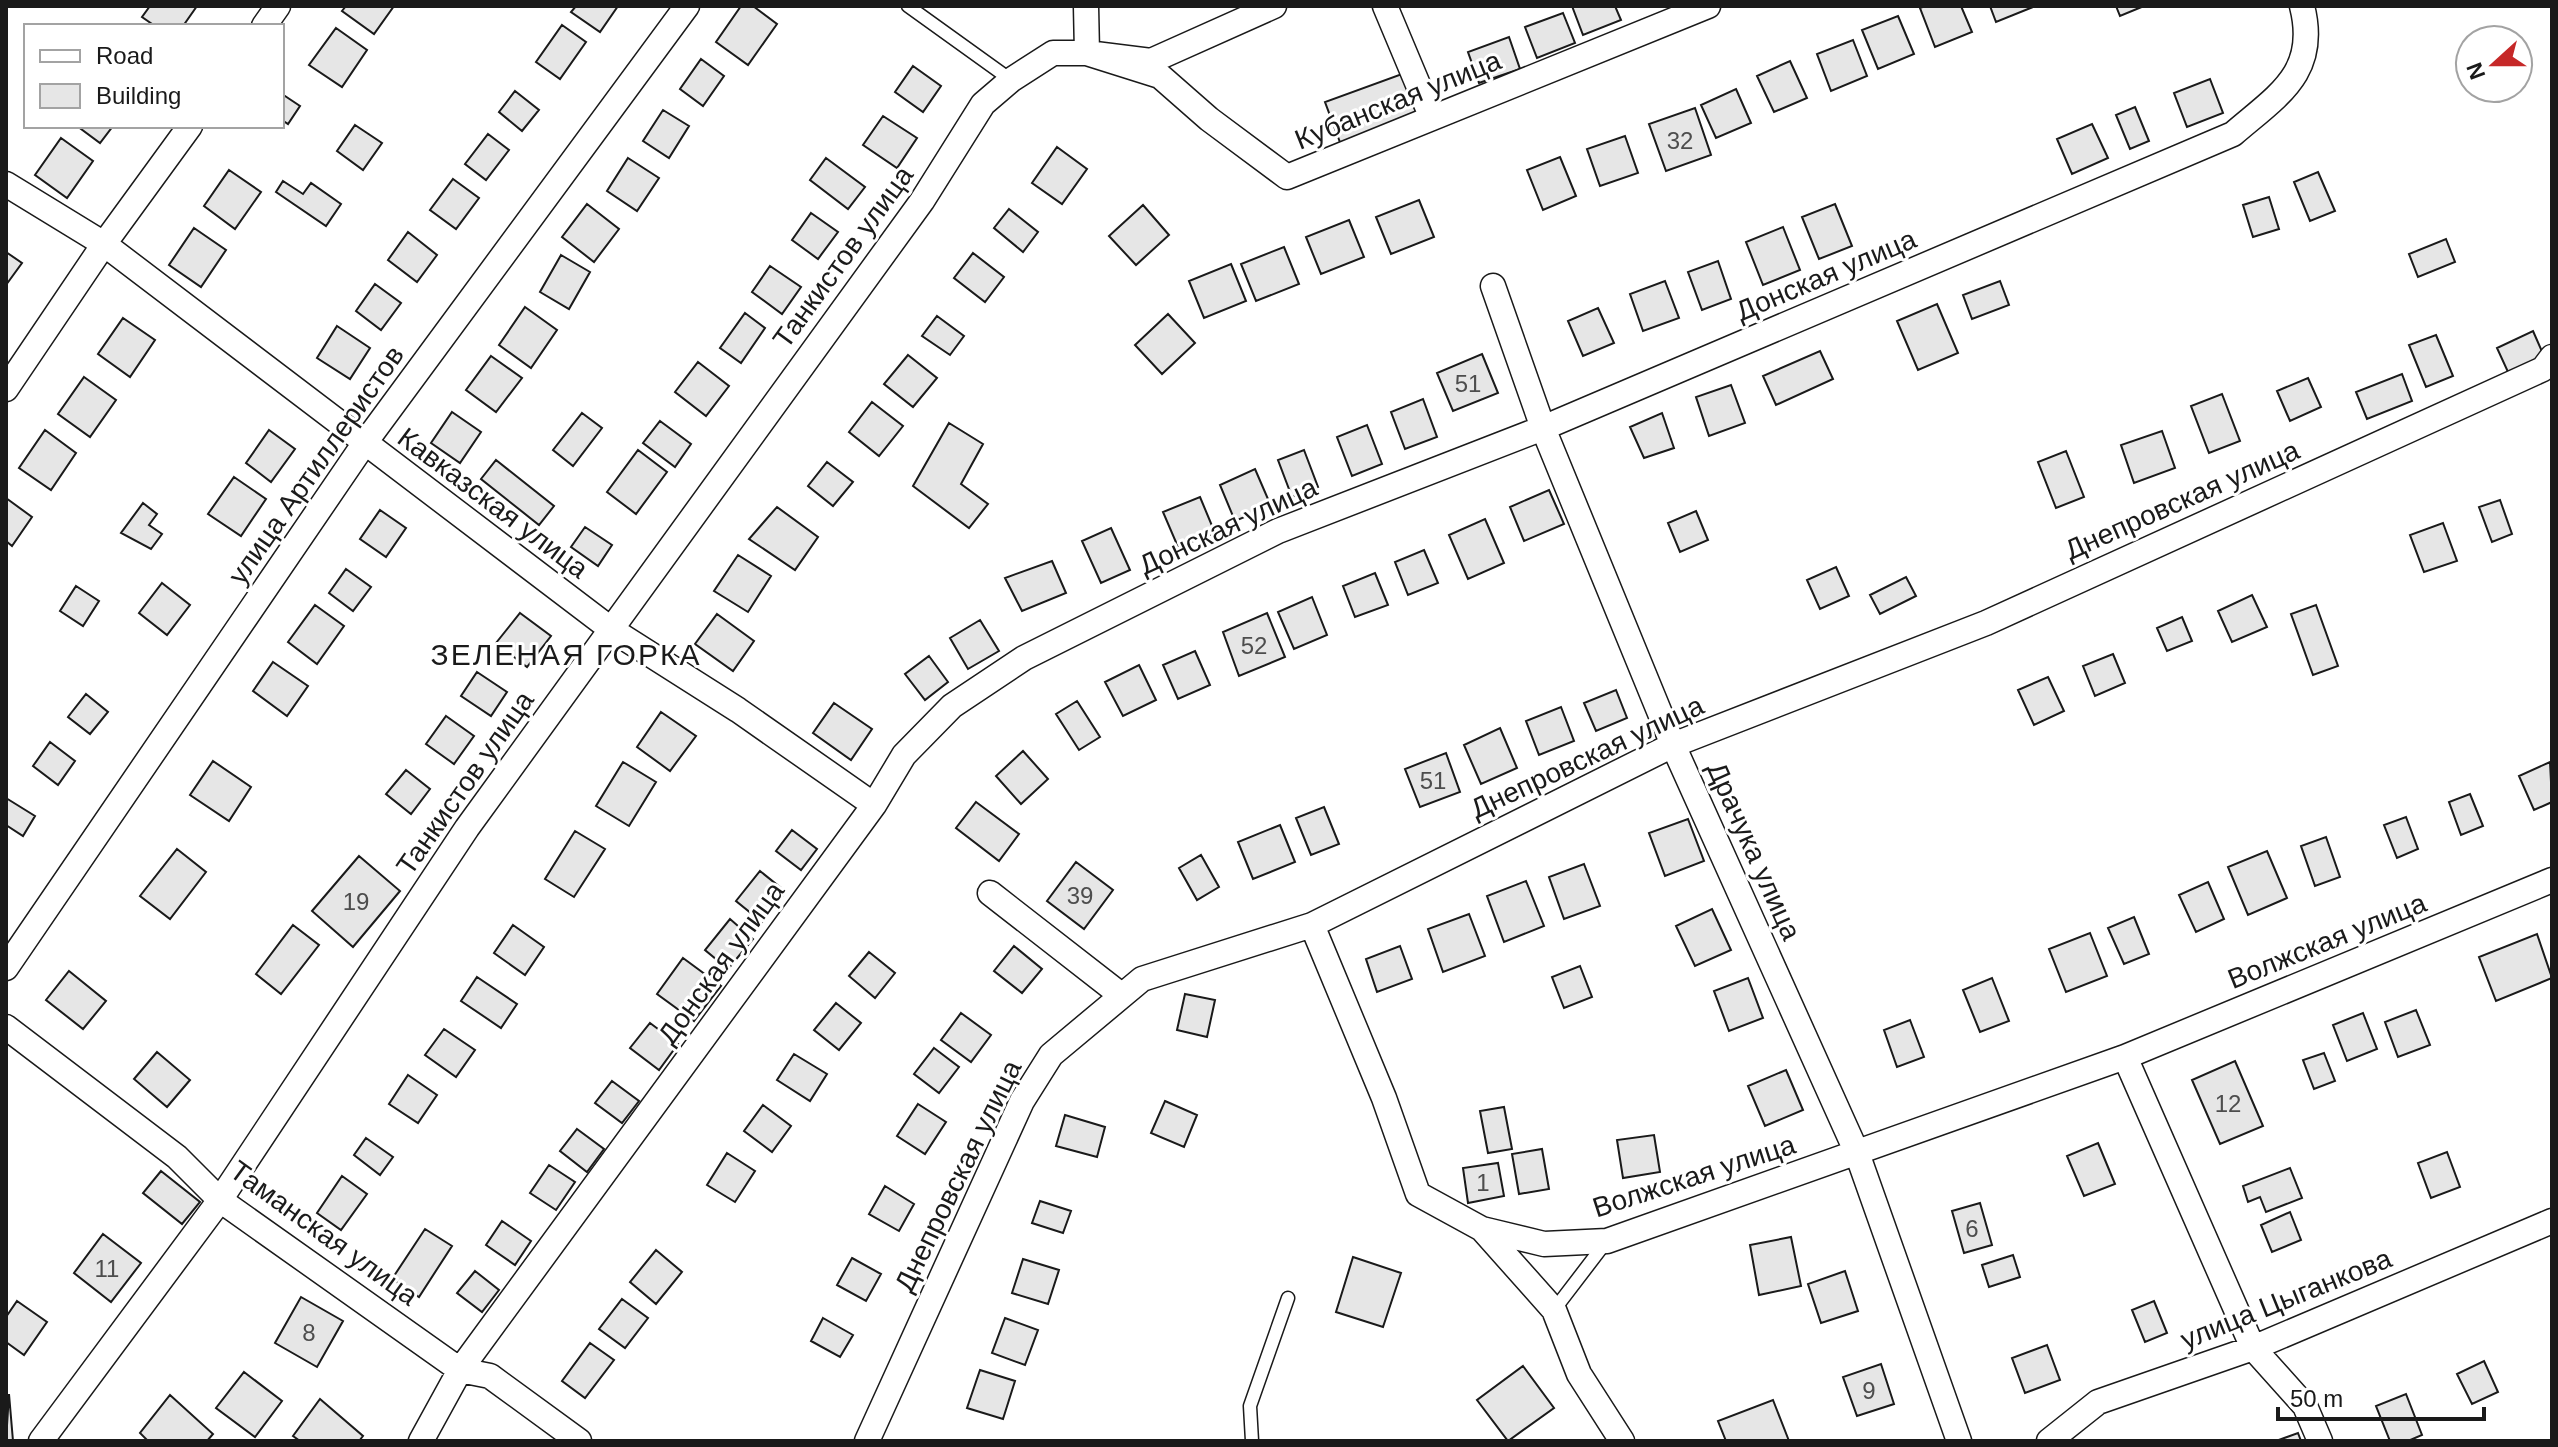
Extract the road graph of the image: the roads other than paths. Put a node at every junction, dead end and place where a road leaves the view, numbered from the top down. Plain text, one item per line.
1 (278, 6) edge
2 (687, 6) edge
3 (908, 6) edge
4 (1086, 6) edge
5 (1274, 6) edge
6 (1385, 6) edge
7 (1708, 6) edge
8 (2302, 6) edge
9 (265, 24) edge
10 (1087, 53) junction
11 (1011, 80) junction
12 (1432, 118) junction
13 (189, 128) edge
14 (6, 184) edge
15 (104, 244) junction
16 (1493, 286) dead end
17 (2549, 365) edge
18 (6, 389) edge
19 (1543, 428) junction
20 (364, 444) junction
21 (612, 630) junction
22 (1673, 745) junction
23 (874, 805) junction
24 (2552, 880) edge
25 (990, 893) dead end
26 (1312, 925) junction
27 (6, 968) edge
28 (1121, 995) junction
29 (6, 1027) edge
30 (2125, 1057) junction
31 (1857, 1153) junction
32 (220, 1200) junction
33 (2552, 1221) edge
34 (1482, 1229) junction
35 (1607, 1241) junction
36 (1288, 1298) dead end
37 (1554, 1310) junction
38 (2253, 1348) junction
39 (460, 1370) junction
40 (41, 1441) edge
41 (421, 1441) edge
42 (579, 1441) edge
43 (867, 1441) edge
44 (1252, 1441) edge
45 (1622, 1441) edge
46 (1959, 1441) edge
47 (2049, 1441) edge
48 (2320, 1441) edge

1 - 9 street
2 - 20 street, улица Артиллеристов
3 - 11 lane
4 - 10 street
5 - 10 street, Танкистов улица
6 - 12 street
7 - 12 street, Кубанская улица
8 - 19 street, Донская улица
10 - 11 street, Танкистов улица
10 - 12 street, Кубанская улица
11 - 21 street, Танкистов улица
13 - 15 street
14 - 15 street, Кавказская улица
15 - 18 street
15 - 20 street, Кавказская улица
16 - 19 street, Драчука улица
17 - 22 street, Днепровская улица
19 - 22 street, Драчука улица
19 - 23 street, Донская улица
20 - 21 street, Кавказская улица
20 - 27 street, улица Артиллеристов
21 - 23 street, Кавказская улица
21 - 32 street, Танкистов улица
22 - 26 street, Днепровская улица
22 - 31 street, Драчука улица
23 - 39 street, Донская улица
24 - 30 street, Волжская улица
25 - 28 street
26 - 28 street, Днепровская улица
26 - 34 street, Волжская улица
28 - 43 street, Днепровская улица
29 - 32 street, Таманская улица
30 - 31 street, Волжская улица
30 - 38 street
31 - 35 street, Волжская улица
31 - 46 street, Драчука улица
32 - 39 street, Таманская улица
32 - 40 street, Танкистов улица
33 - 38 street, улица Цыганкова
34 - 35 street, Волжская улица
34 - 37 street
35 - 37 lane
36 - 44 lane
37 - 45 street
38 - 47 street, улица Цыганкова
38 - 48 street
39 - 41 street, Донская улица
39 - 42 street, Таманская улица

